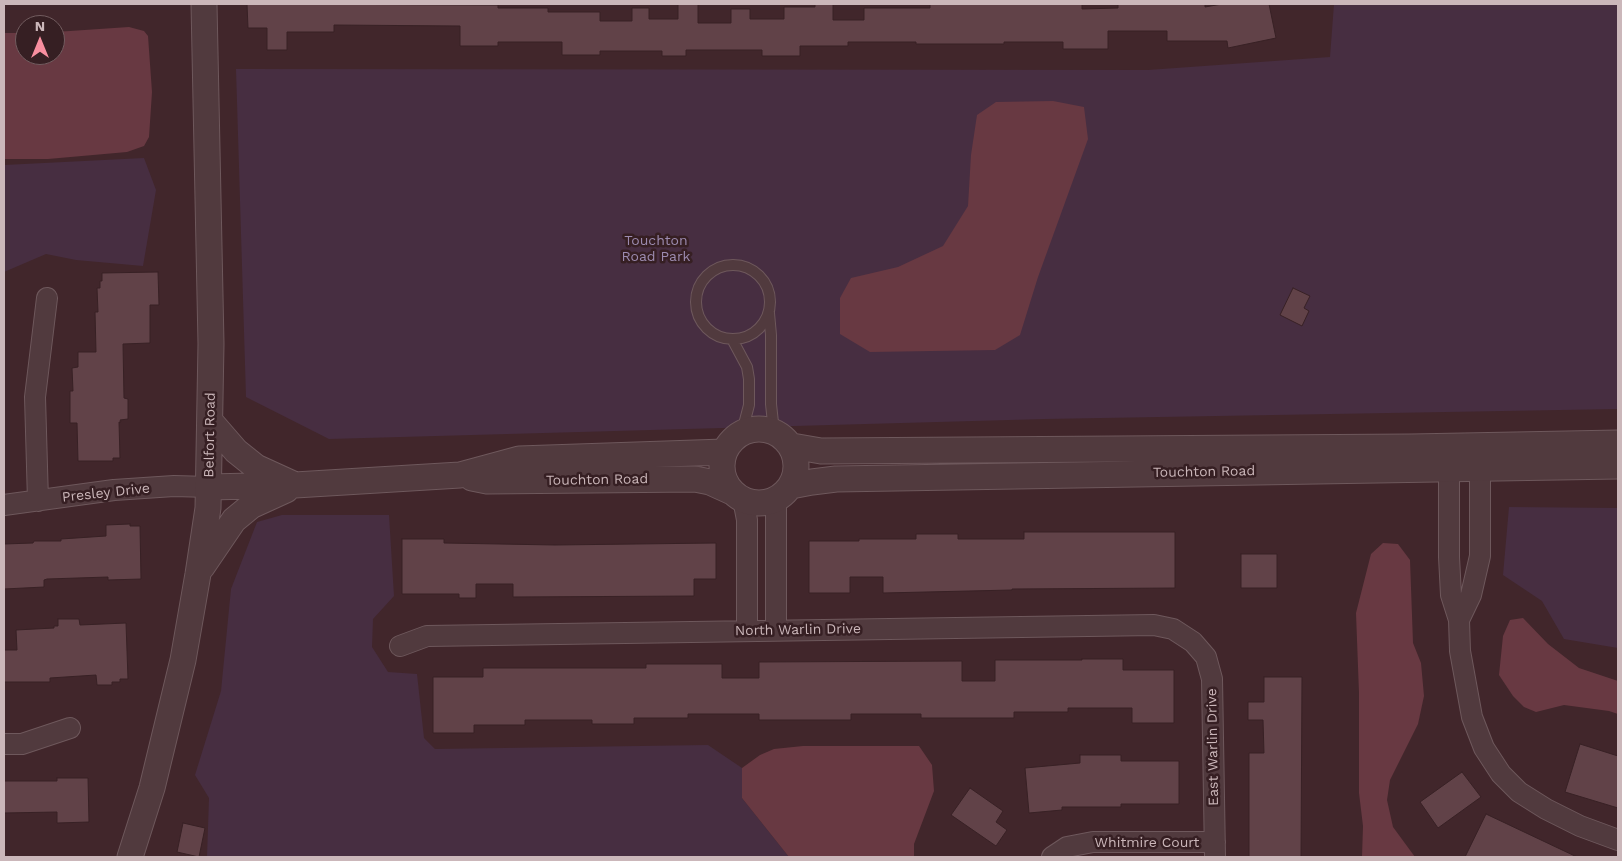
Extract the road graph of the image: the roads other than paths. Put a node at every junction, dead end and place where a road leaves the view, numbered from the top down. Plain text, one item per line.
1 (204, 4) edge
2 (47, 298) dead end
3 (769, 313) junction
4 (732, 339) junction
5 (210, 421) junction
6 (742, 432) junction
7 (783, 439) junction
8 (1618, 443) edge
9 (724, 452) junction
10 (1449, 457) junction
11 (1480, 457) junction
12 (1618, 466) edge
13 (460, 475) junction
14 (295, 486) junction
15 (209, 488) junction
16 (783, 493) junction
17 (738, 496) junction
18 (38, 501) junction
19 (4, 505) edge
20 (1480, 556) junction
21 (1449, 557) junction
22 (748, 564) junction
23 (776, 564) junction
24 (198, 574) junction
25 (1459, 620) junction
26 (776, 630) junction
27 (747, 631) junction
28 (1193, 642) joint
29 (400, 646) dead end
30 (70, 728) dead end
31 (4, 744) edge
32 (1618, 840) edge
33 (1215, 850) edge
34 (130, 857) edge
35 (1052, 857) edge

1 - 5 street, Belfort Road
2 - 18 street
3 - 4 lane
3 - 4 lane
3 - 7 lane
4 - 6 lane
5 - 14 street
5 - 15 street, Belfort Road
6 - 7 street, Touchton Road
6 - 9 street
7 - 10 street, Touchton Road
7 - 16 street
8 - 11 street, Touchton Road
9 - 13 street, Touchton Road
9 - 17 street
10 - 11 street, Touchton Road
10 - 16 street, Touchton Road
10 - 21 street
11 - 12 street, Touchton Road
11 - 20 street
13 - 14 street, Touchton Road
13 - 17 street, Touchton Road
14 - 15 street, Touchton Road
14 - 24 street
15 - 18 street, Presley Drive
15 - 24 street, Belfort Road
16 - 17 street, Touchton Road
16 - 23 street
17 - 22 street
18 - 19 street, Presley Drive
20 - 21 street
20 - 25 street
21 - 25 street
22 - 23 street
22 - 27 street
23 - 26 street
24 - 34 street, Belfort Road
25 - 32 street
26 - 27 street, North Warlin Drive
26 - 28 street, North Warlin Drive
27 - 29 street, North Warlin Drive
28 - 33 street, East Warlin Drive
30 - 31 street
33 - 35 street, Whitmire Court

